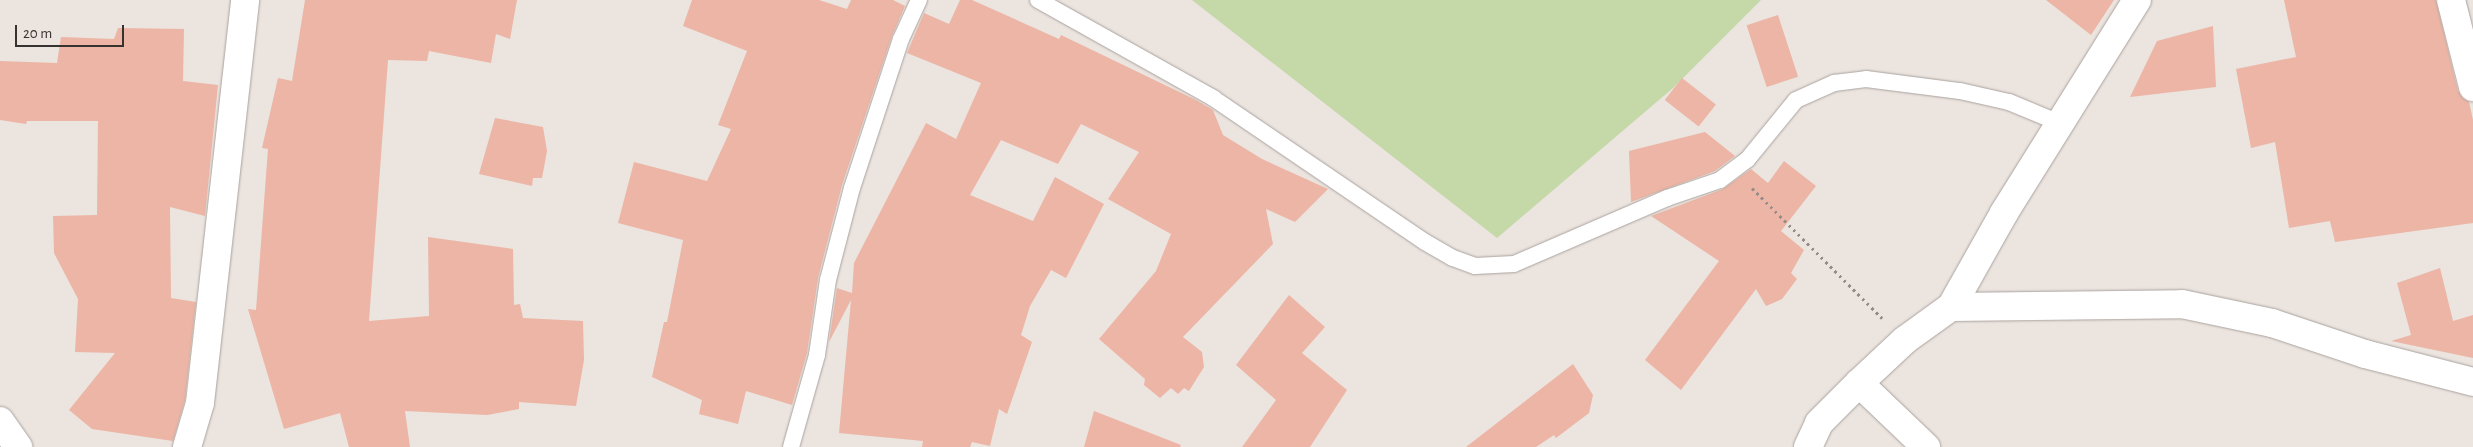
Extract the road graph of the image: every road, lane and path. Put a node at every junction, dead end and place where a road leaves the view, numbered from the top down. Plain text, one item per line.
1 (245, 0) edge
2 (919, 0) edge
3 (1038, 0) edge
4 (2137, 0) edge
5 (2451, 0) edge
6 (2473, 87) edge
7 (2062, 124) junction
8 (1734, 170) junction
9 (1952, 307) junction
10 (1905, 340) junction
11 (2473, 382) edge
12 (1859, 383) junction
13 (0, 421) edge
14 (18, 447) edge
15 (187, 447) edge
16 (791, 447) edge
17 (1808, 447) edge
18 (1926, 447) edge

1 - 15 street
2 - 16 lane
3 - 8 lane
4 - 7 street
5 - 6 street
7 - 8 lane
7 - 9 street
8 - 10 path
9 - 10 street
9 - 11 street
10 - 12 street
12 - 17 street
12 - 18 street
13 - 14 street

